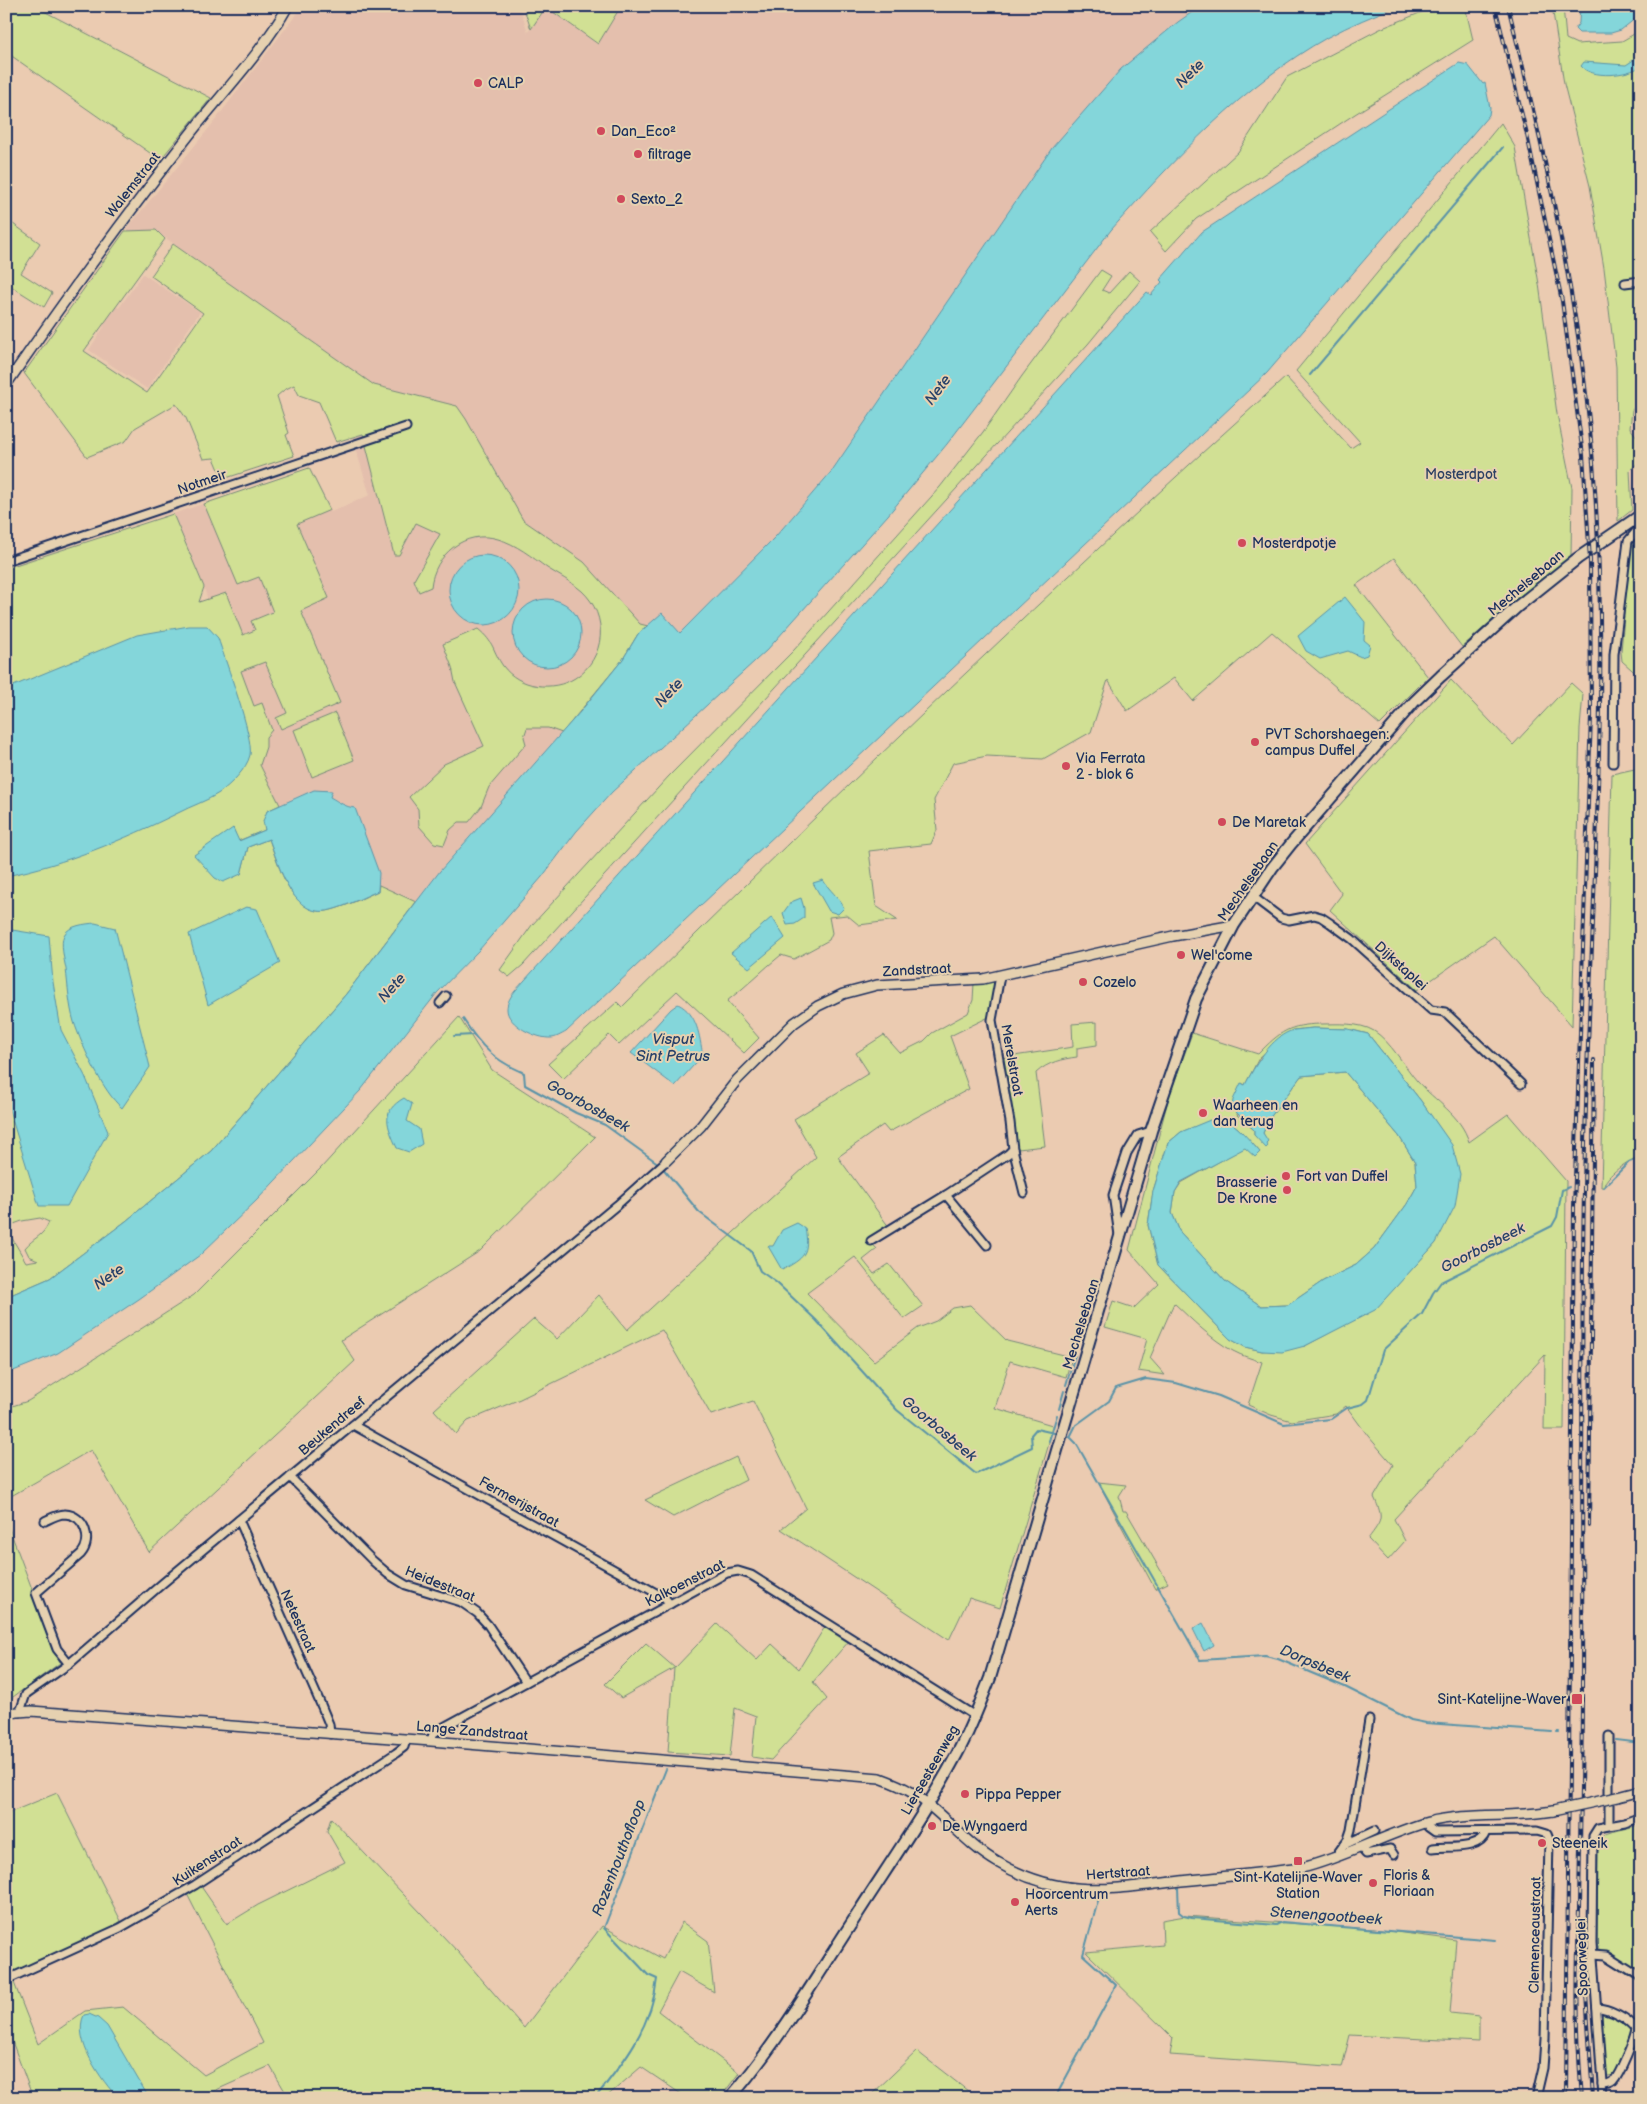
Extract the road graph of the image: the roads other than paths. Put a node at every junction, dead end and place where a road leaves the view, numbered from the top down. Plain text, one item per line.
1 (288, 6) edge
2 (1641, 282) edge
3 (1625, 283) dead end
4 (6, 385) edge
5 (406, 426) dead end
6 (1641, 515) edge
7 (1641, 526) edge
8 (6, 561) edge
9 (1613, 763) dead end
10 (1252, 896) junction
11 (1234, 924) junction
12 (1000, 976) junction
13 (446, 996) dead end
14 (440, 1003) dead end
15 (1521, 1084) dead end
16 (1151, 1131) junction
17 (1013, 1149) junction
18 (666, 1161) joint
19 (1024, 1193) dead end
20 (946, 1195) junction
21 (1120, 1241) junction
22 (871, 1242) dead end
23 (987, 1245) dead end
24 (1068, 1414) joint
25 (353, 1425) junction
26 (290, 1477) junction
27 (240, 1520) junction
28 (45, 1521) dead end
29 (670, 1604) junction
30 (69, 1664) junction
31 (526, 1682) junction
32 (20, 1712) junction
33 (6, 1713) edge
34 (975, 1716) junction
35 (1369, 1720) dead end
36 (330, 1734) junction
37 (1609, 1736) dead end
38 (406, 1740) junction
39 (431, 1741) junction
40 (1641, 1791) edge
41 (928, 1805) junction
42 (1641, 1817) edge
43 (1427, 1823) junction
44 (1609, 1825) junction
45 (1374, 1831) dead end
46 (1486, 1832) junction
47 (1345, 1844) junction
48 (1361, 1848) junction
49 (1433, 1848) dead end
50 (1394, 1854) dead end
51 (1334, 1859) junction
52 (1593, 1954) junction
53 (1641, 1977) edge
54 (6, 1980) edge
55 (1597, 2008) junction
56 (1602, 2086) junction
57 (730, 2098) edge
58 (1536, 2098) edge
59 (1603, 2098) edge

1 - 4 street, Walemstraat
2 - 3 street
5 - 8 street, Notmeir
6 - 10 main road, Mechelsebaan
7 - 9 street
10 - 11 main road, Mechelsebaan
10 - 15 street, Dijkstaplei
11 - 12 street, Zandstraat
11 - 16 main road, Mechelsebaan
12 - 17 street, Merelstraat
12 - 18 street, Zandstraat
13 - 14 street
16 - 21 main road, Mechelsebaan
16 - 21 street, Mechelsebaan
17 - 19 street, Merelstraat
17 - 20 street
18 - 25 street, Beukendreef
20 - 22 street
20 - 23 street
21 - 24 main road, Mechelsebaan
24 - 34 main road, Liersesteenweg
25 - 26 street, Beukendreef
25 - 29 street, Fermerijstraat
26 - 27 street, Beukendreef
26 - 31 street, Heidestraat
27 - 30 street, Beukendreef
27 - 36 street, Netestraat
28 - 30 street
29 - 31 street, Kalkoenstraat
29 - 34 street, Kalkoenstraat
30 - 32 street, Beukendreef
31 - 39 street, Kalkoenstraat
32 - 33 street, Lange Zandstraat
32 - 36 street, Lange Zandstraat
34 - 41 main road, Liersesteenweg
35 - 47 street
36 - 38 street, Lange Zandstraat
37 - 44 street
38 - 39 street, Lange Zandstraat
38 - 54 street, Kuikenstraat
39 - 41 street, Lange Zandstraat
40 - 43 street, Hertstraat, bridge
41 - 51 street, Hertstraat
41 - 57 main road, Liersesteenweg
42 - 44 street
43 - 46 street, Clemenceaustraat
43 - 48 street, Hertstraat
44 - 52 street, Spoorweglei
45 - 47 street
46 - 49 street
46 - 58 street, Clemenceaustraat
47 - 51 street
48 - 50 street
48 - 51 street, Hertstraat
52 - 53 street
52 - 55 street, Spoorweglei
55 - 56 street, Spoorweglei
55 - 56 street
56 - 59 street, Spoorweglei

